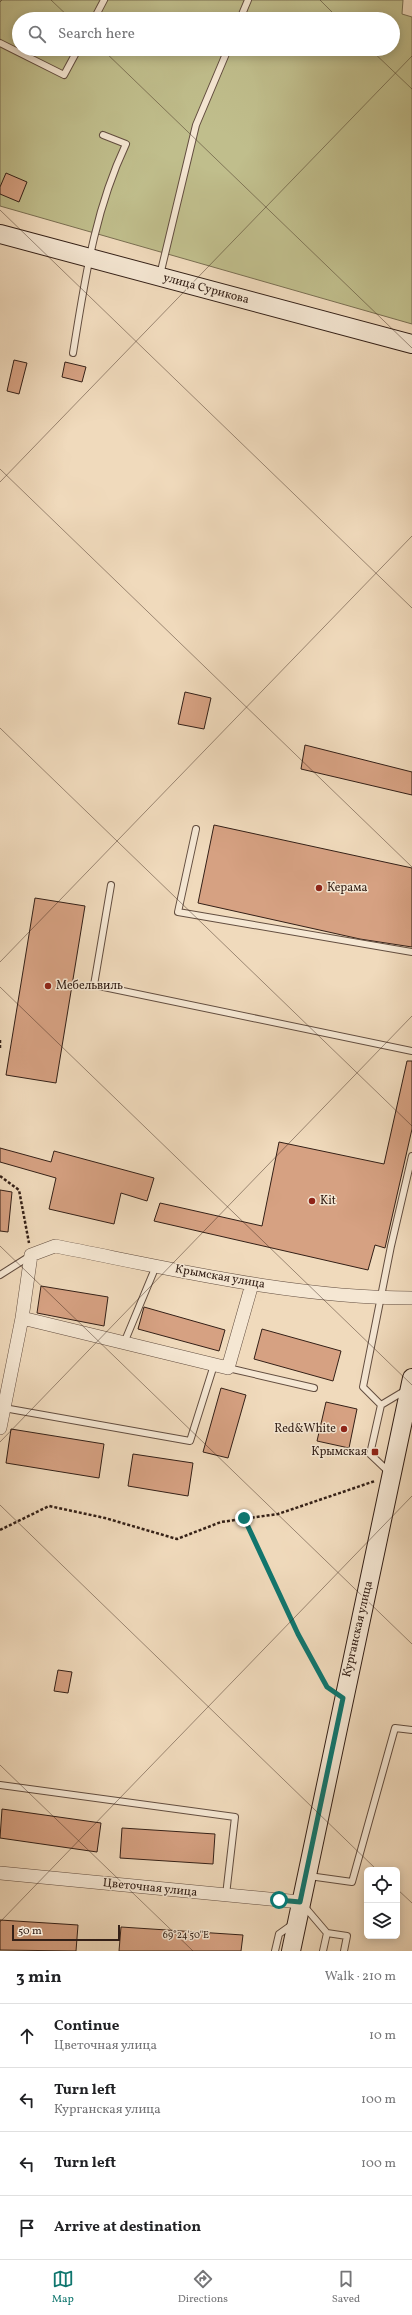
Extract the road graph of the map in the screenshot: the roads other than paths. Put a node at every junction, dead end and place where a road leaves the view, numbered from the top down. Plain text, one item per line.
1 (104, 0) edge
2 (248, 0) edge
3 (98, 12) edge
4 (243, 12) edge
5 (0, 43) edge
6 (12, 49) edge
7 (26, 56) edge
8 (74, 56) edge
9 (225, 56) edge
10 (103, 135) dead end
11 (0, 234) edge
12 (88, 258) junction
13 (160, 277) junction
14 (412, 344) edge
15 (73, 354) dead end
16 (196, 829) dead end
17 (111, 885) dead end
18 (412, 952) edge
19 (412, 1050) edge
20 (412, 1156) edge
21 (31, 1255) junction
22 (156, 1266) junction
23 (0, 1276) edge
24 (252, 1284) junction
25 (381, 1298) junction
26 (412, 1298) edge
27 (22, 1318) junction
28 (124, 1343) junction
29 (214, 1365) junction
30 (228, 1368) junction
31 (411, 1383) edge
32 (314, 1388) dead end
33 (381, 1405) junction
34 (4, 1408) junction
35 (0, 1428) edge
36 (392, 1476) junction
37 (412, 1730) edge
38 (0, 1785) edge
39 (0, 1873) edge
40 (306, 1876) junction
41 (226, 1895) junction
42 (300, 1902) junction
43 (297, 1920) junction
44 (327, 1933) junction
45 (275, 1951) edge
46 (291, 1951) edge
47 (323, 1951) edge
48 (344, 1951) edge

1 - 3 lane
2 - 4 lane
5 - 6 lane
7 - 8 lane
9 - 13 lane
10 - 12 lane
11 - 12 main road, улица Сурикова
12 - 13 main road, улица Сурикова
12 - 15 lane
13 - 14 main road, улица Сурикова
16 - 18 lane
17 - 19 lane
20 - 25 lane
21 - 22 street, Крымская улица
21 - 23 lane
21 - 27 street
22 - 24 street, Крымская улица
22 - 28 lane
24 - 25 street, Крымская улица
24 - 30 street
25 - 26 street, Крымская улица
25 - 33 lane
27 - 28 street
27 - 34 street
28 - 29 street
29 - 30 street
29 - 34 lane
30 - 32 lane
31 - 33 lane
31 - 36 main road, Курганская улица
33 - 36 lane
34 - 35 street
36 - 40 main road, Курганская улица
37 - 40 lane
38 - 41 lane
39 - 41 street, Цветочная улица
40 - 42 main road, Курганская улица
41 - 42 street, Цветочная улица
42 - 43 main road, Курганская улица
42 - 44 lane
43 - 45 lane
43 - 46 main road, Курганская улица
44 - 47 lane
44 - 48 lane

